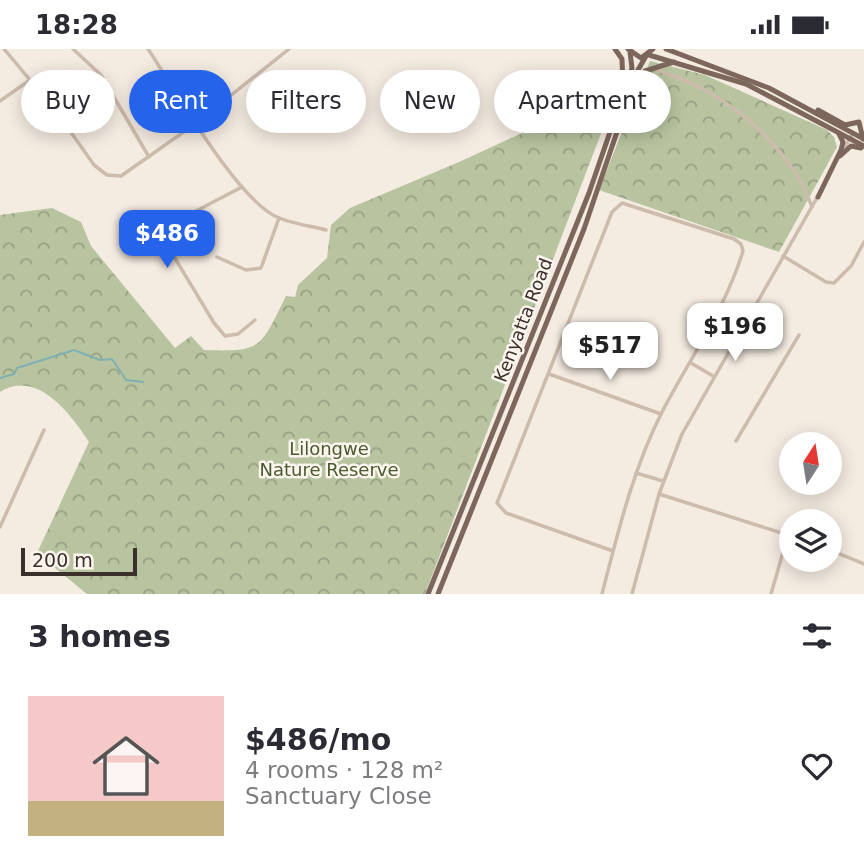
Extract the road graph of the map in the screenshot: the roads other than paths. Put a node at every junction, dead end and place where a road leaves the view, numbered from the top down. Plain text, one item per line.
1 (4, 49) edge
2 (73, 49) edge
3 (148, 49) edge
4 (289, 49) edge
5 (615, 49) edge
6 (666, 49) edge
7 (629, 50) edge
8 (649, 53) edge
9 (677, 61) junction
10 (652, 68) junction
11 (22, 70) edge
12 (161, 70) edge
13 (624, 70) edge
14 (631, 70) edge
15 (641, 70) edge
16 (649, 70) edge
17 (21, 86) edge
18 (232, 94) edge
19 (0, 101) edge
20 (798, 103) junction
21 (834, 130) junction
22 (70, 133) edge
23 (182, 133) edge
24 (202, 133) edge
25 (609, 133) edge
26 (616, 133) edge
27 (852, 136) junction
28 (864, 139) edge
29 (864, 148) edge
30 (149, 157) junction
31 (838, 159) junction
32 (242, 187) junction
33 (818, 197) junction
34 (812, 207) junction
35 (279, 218) junction
36 (327, 230) dead end
37 (864, 242) edge
38 (783, 256) junction
39 (217, 257) dead end
40 (255, 320) dead end
41 (799, 335) dead end
42 (691, 363) junction
43 (549, 374) junction
44 (713, 376) junction
45 (662, 414) junction
46 (44, 430) dead end
47 (736, 441) dead end
48 (636, 473) junction
49 (663, 481) junction
50 (659, 494) junction
51 (0, 527) edge
52 (779, 532) edge
53 (613, 551) junction
54 (842, 555) edge
55 (864, 564) edge
56 (779, 569) edge
57 (428, 594) edge
58 (438, 594) edge
59 (602, 594) edge
60 (632, 594) edge
61 (771, 594) edge

1 - 11 street
2 - 30 street
3 - 12 street
4 - 18 street
5 - 13 main road
6 - 20 main road
7 - 8 main road
7 - 14 main road, Kenyatta Road
8 - 9 main road
8 - 15 main road, Kenyatta Road
9 - 10 main road
9 - 21 main road
10 - 16 main road
10 - 34 street
17 - 19 street
20 - 27 main road
20 - 28 main road
21 - 27 main road
21 - 33 main road
22 - 30 street
23 - 30 street
24 - 32 street
25 - 57 main road, Kenyatta Road
26 - 58 main road, Kenyatta Road
27 - 28 main road
27 - 29 main road
27 - 31 street
29 - 31 main road
31 - 33 street
32 - 35 street
32 - 40 street
33 - 34 street
34 - 38 street
35 - 36 street
35 - 39 street
37 - 38 street
38 - 44 street
41 - 47 street
42 - 43 street
42 - 44 street
42 - 45 street
43 - 45 street
43 - 53 street
44 - 49 street
45 - 48 street
46 - 51 street
48 - 49 street
48 - 53 street
49 - 50 street
50 - 52 street
50 - 60 street
53 - 59 street
54 - 55 street
56 - 61 street

